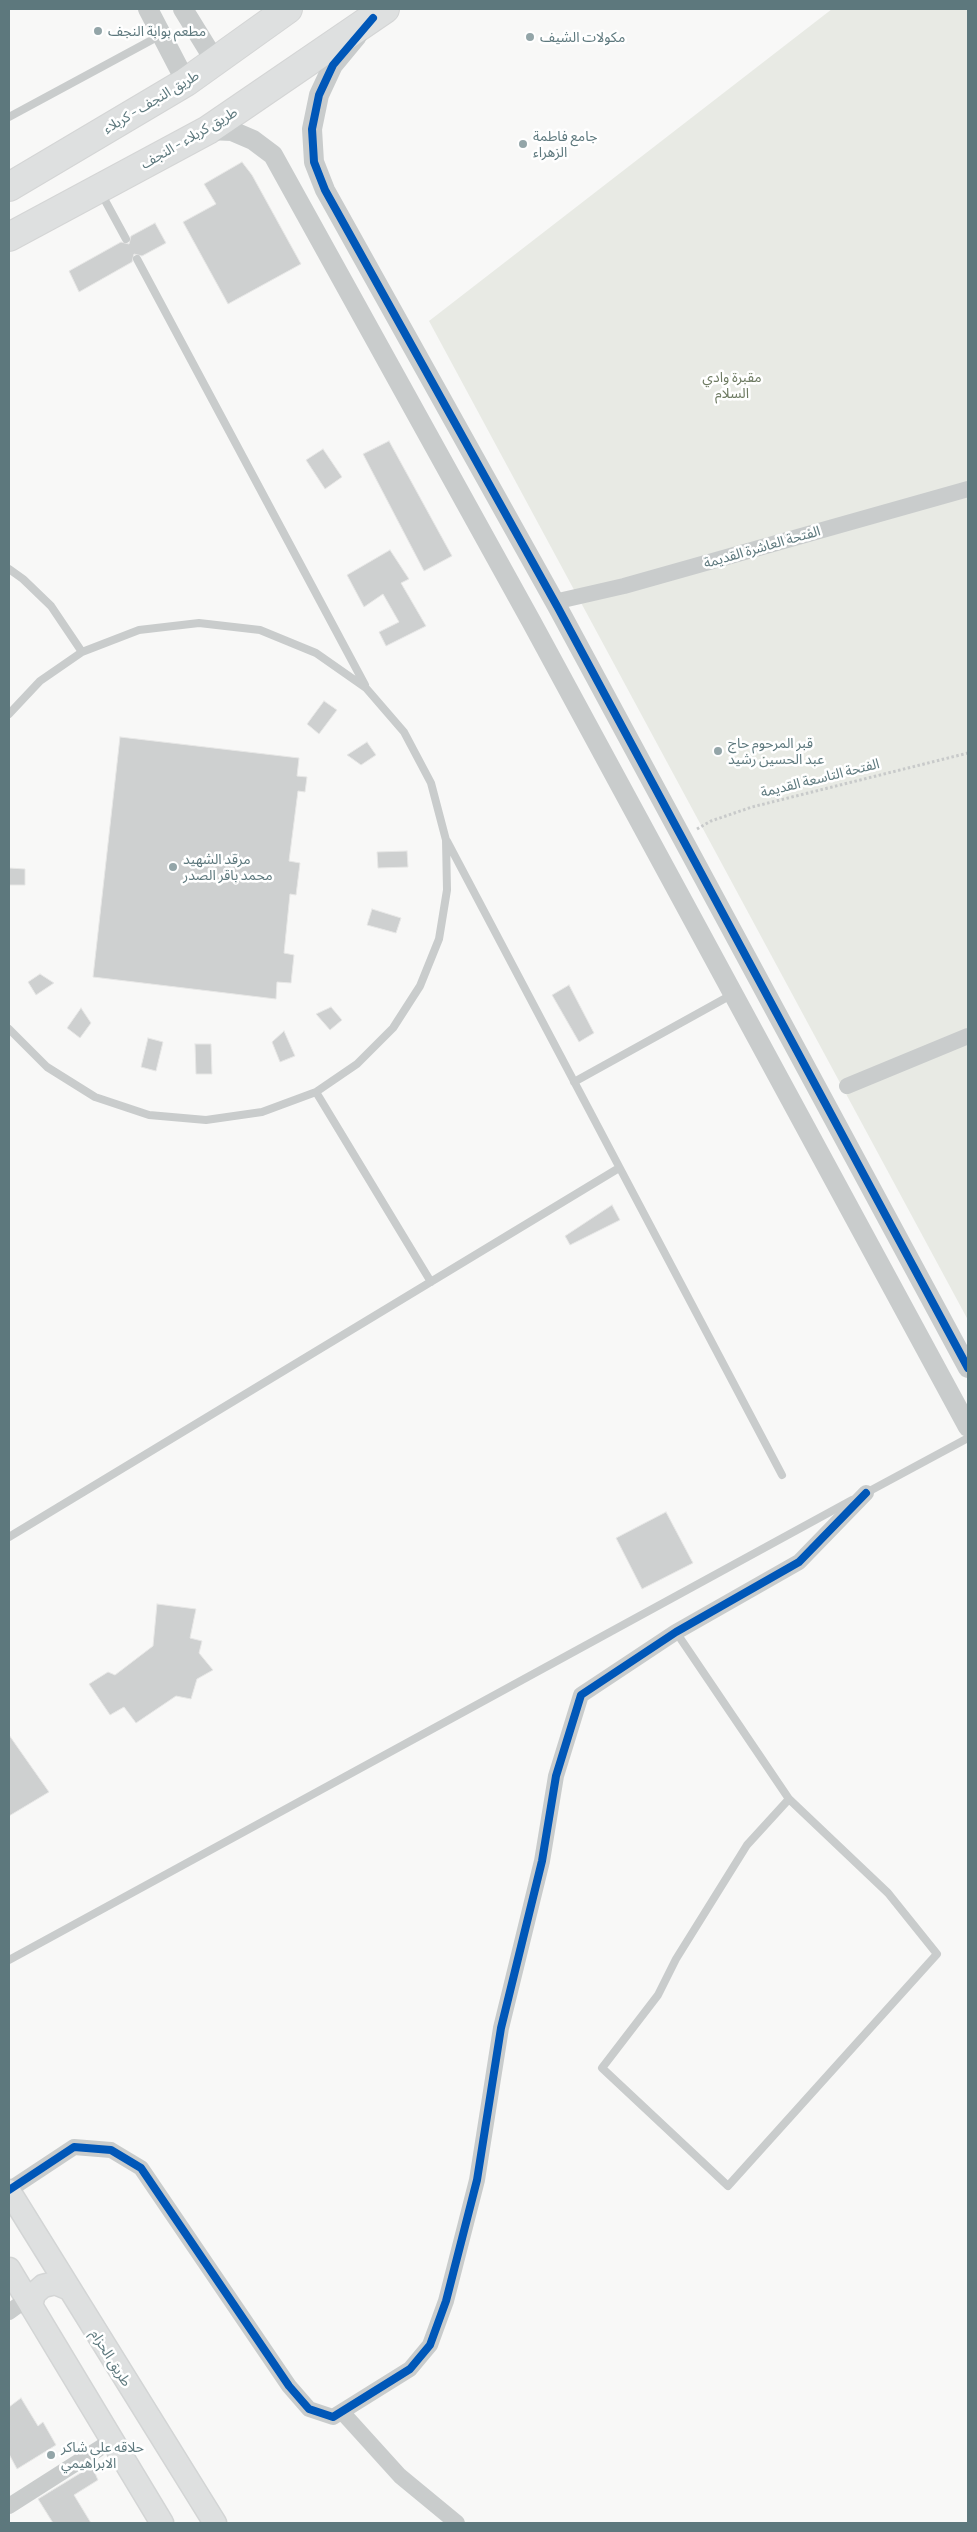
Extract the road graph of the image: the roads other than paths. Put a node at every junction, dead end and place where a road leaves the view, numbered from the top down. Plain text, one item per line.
1 (148, 9) edge
2 (183, 9) edge
3 (288, 9) edge
4 (379, 14) edge
5 (162, 34) junction
6 (215, 61) junction
7 (186, 82) junction
8 (9, 117) edge
9 (208, 130) junction
10 (9, 187) edge
11 (99, 190) junction
12 (11, 236) edge
13 (126, 239) dead end
14 (137, 259) dead end
15 (968, 489) edge
16 (9, 569) edge
17 (554, 602) junction
18 (82, 652) junction
19 (585, 658) junction
20 (562, 679) junction
21 (366, 688) junction
22 (9, 714) edge
23 (619, 721) junction
24 (591, 732) junction
25 (446, 840) junction
26 (733, 994) junction
27 (9, 1029) edge
28 (968, 1036) edge
29 (574, 1082) junction
30 (847, 1086) dead end
31 (316, 1092) junction
32 (619, 1168) junction
33 (431, 1282) junction
34 (968, 1368) edge
35 (968, 1426) edge
36 (968, 1438) edge
37 (782, 1475) dead end
38 (866, 1493) junction
39 (9, 1537) edge
40 (676, 1632) junction
41 (789, 1799) junction
42 (9, 1960) edge
43 (9, 2190) edge
44 (9, 2269) edge
45 (67, 2288) junction
46 (29, 2303) junction
47 (9, 2312) edge
48 (342, 2412) junction
49 (111, 2441) junction
50 (9, 2506) edge
51 (162, 2523) edge
52 (215, 2523) edge
53 (456, 2523) edge

1 - 5 street
2 - 6 street
3 - 6 highway, طريق النجف - کربلاء
4 - 9 highway, طريق کربلاء - النجف
4 - 17 street
5 - 7 street
5 - 8 lane
6 - 7 highway, طريق النجف - کربلاء
7 - 10 highway, طريق النجف - کربلاء
9 - 11 highway, طريق کربلاء - النجف
9 - 20 street
11 - 12 highway, طريق کربلاء - النجف
11 - 13 lane
14 - 21 lane
15 - 17 street, الفتحة العاشرة القديمة
16 - 18 lane
17 - 19 street
18 - 21 lane
18 - 22 lane
19 - 20 street
19 - 23 street
20 - 24 street
21 - 25 lane
23 - 24 street
23 - 34 street
24 - 26 street
25 - 29 lane
25 - 31 lane
26 - 29 lane
26 - 35 street
27 - 31 lane
28 - 30 street
29 - 32 lane
31 - 33 lane
32 - 33 lane
32 - 37 lane
33 - 39 lane
36 - 38 lane
38 - 40 street
38 - 42 lane
40 - 41 lane
40 - 48 street
41 - 41 lane
43 - 45 main road, طريق الحزام
43 - 48 street
44 - 46 main road
45 - 46 main road
45 - 52 main road, طريق الحزام
46 - 47 street
46 - 49 main road
48 - 53 street
49 - 50 street
49 - 51 main road

